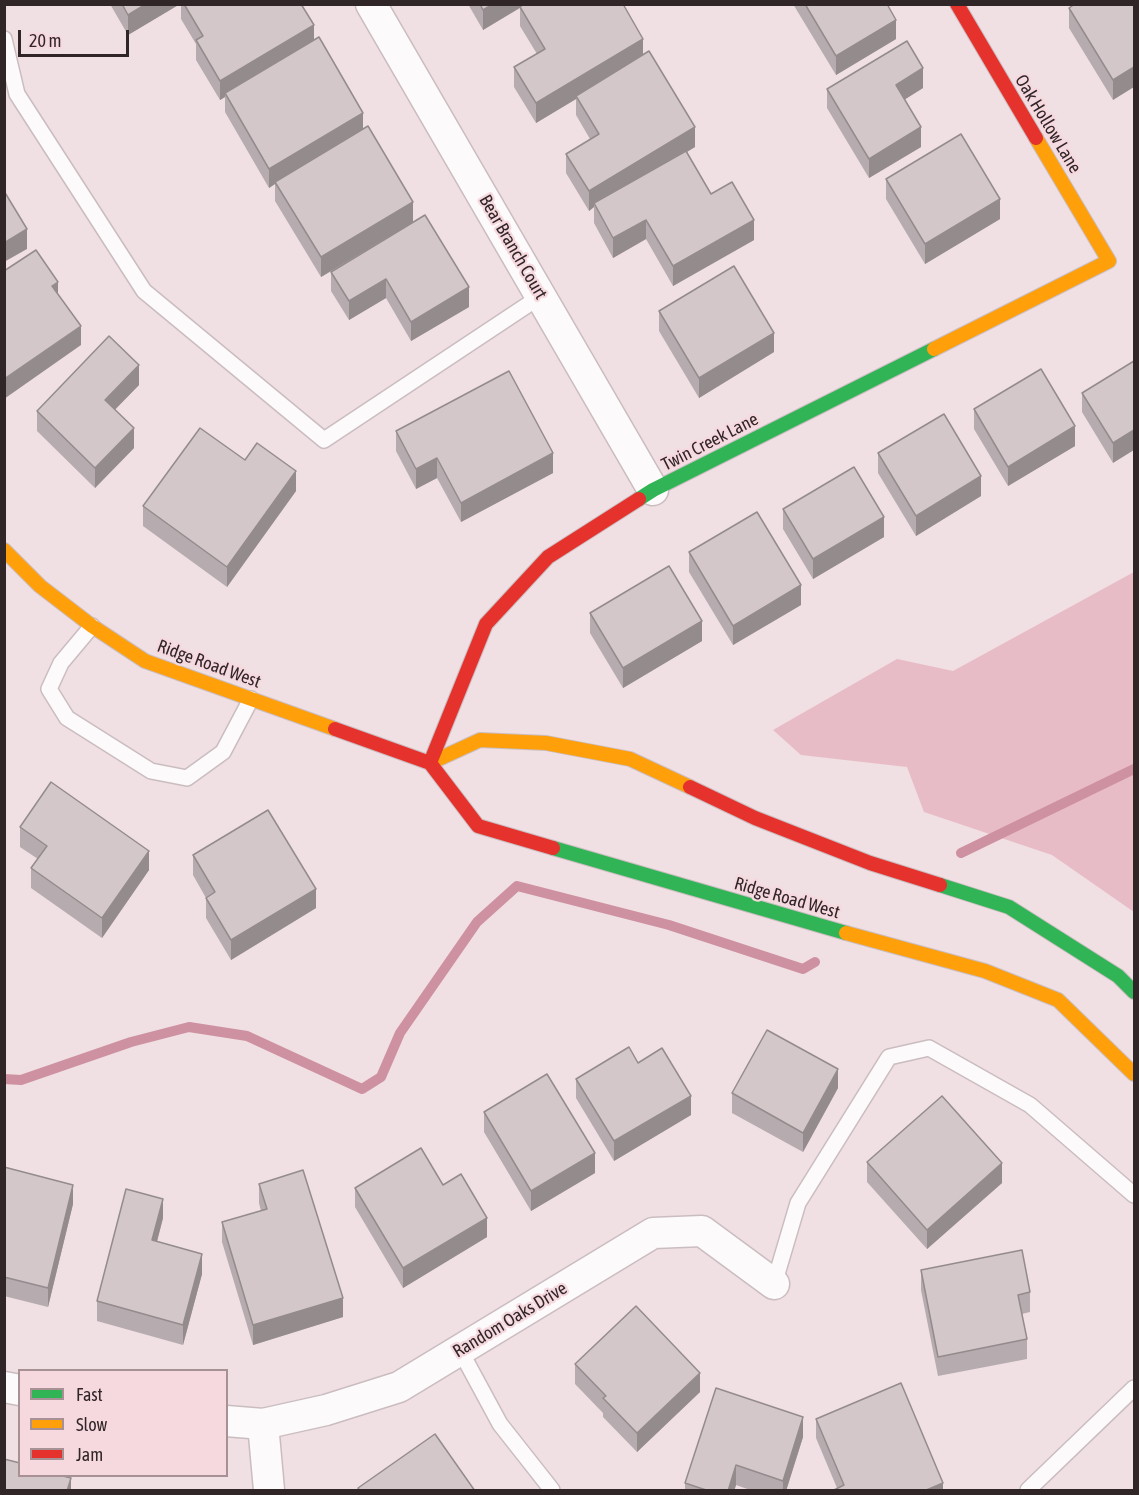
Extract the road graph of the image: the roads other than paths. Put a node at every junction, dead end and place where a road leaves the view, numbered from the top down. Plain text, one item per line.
1 (371, 4) edge
2 (957, 4) edge
3 (4, 39) edge
4 (1109, 261) joint
5 (541, 296) junction
6 (653, 490) junction
7 (4, 550) edge
8 (92, 626) junction
9 (251, 699) junction
10 (430, 763) junction
11 (1134, 992) edge
12 (1134, 1072) edge
13 (1134, 1195) edge
14 (774, 1284) joint
15 (460, 1350) junction
16 (1134, 1389) edge
17 (228, 1421) edge
18 (263, 1424) junction
19 (269, 1491) edge
20 (552, 1491) edge
21 (1028, 1491) edge

1 - 5 street, Bear Branch Court
2 - 4 street, Oak Hollow Lane
3 - 5 lane
4 - 6 street, Twin Creek Lane
5 - 6 street, Bear Branch Court
6 - 10 street, Twin Creek Lane
7 - 8 street, Ridge Road West
8 - 9 street, Ridge Road West
8 - 9 lane
9 - 10 street, Ridge Road West
10 - 11 street
10 - 12 street, Ridge Road West
13 - 14 lane
14 - 15 street, Random Oaks Drive
15 - 18 street, Random Oaks Drive
15 - 20 lane
16 - 21 lane
17 - 18 street, Random Oaks Drive
18 - 19 street

